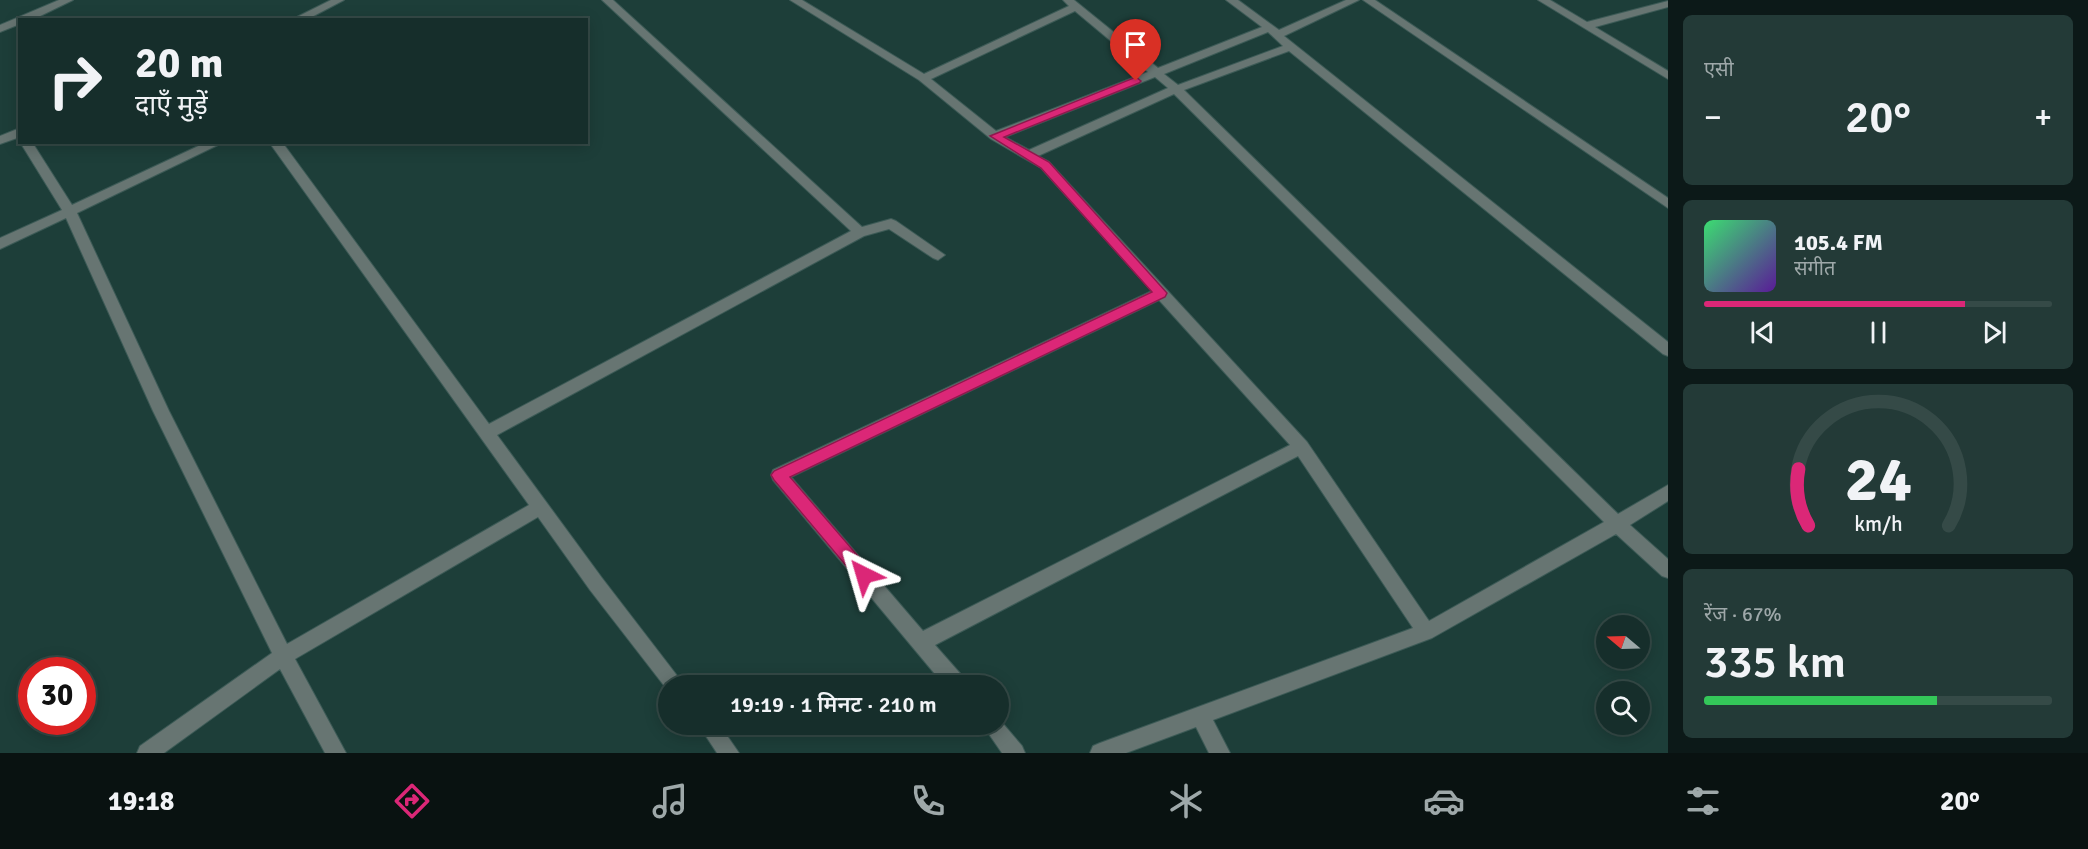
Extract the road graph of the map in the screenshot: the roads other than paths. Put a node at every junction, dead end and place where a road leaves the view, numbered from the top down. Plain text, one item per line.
1 (68, 0) edge
2 (339, 0) edge
3 (607, 0) edge
4 (1231, 0) edge
5 (1354, 0) edge
6 (1543, 0) edge
7 (800, 1) edge
8 (1374, 1) edge
9 (1072, 3) edge
10 (1668, 4) edge
11 (26, 18) edge
12 (300, 18) edge
13 (18, 21) edge
14 (1586, 26) junction
15 (0, 29) edge
16 (1273, 31) junction
17 (1290, 47) junction
18 (1156, 73) junction
19 (1668, 76) edge
20 (923, 78) junction
21 (1176, 89) junction
22 (18, 133) edge
23 (995, 136) junction
24 (0, 140) edge
25 (27, 144) edge
26 (214, 144) edge
27 (276, 144) edge
28 (1027, 156) junction
29 (1668, 204) edge
30 (70, 212) junction
31 (860, 232) junction
32 (0, 244) edge
33 (938, 255) dead end
34 (1161, 293) junction
35 (1668, 350) edge
36 (486, 433) junction
37 (1301, 447) junction
38 (1668, 492) edge
39 (540, 507) junction
40 (1617, 524) junction
41 (1668, 570) edge
42 (1426, 632) junction
43 (921, 642) junction
44 (284, 656) junction
45 (668, 675) edge
46 (949, 675) edge
47 (1201, 717) junction
48 (715, 735) edge
49 (1000, 735) edge
50 (147, 753) edge
51 (336, 753) edge
52 (729, 753) edge
53 (1015, 753) edge
54 (1100, 753) edge
55 (1220, 753) edge

1 - 11 street
2 - 12 street
3 - 31 street
4 - 16 street
5 - 16 street
6 - 14 street
7 - 20 street
8 - 29 street
9 - 18 street
9 - 20 street
10 - 14 street
13 - 15 street
14 - 19 street
16 - 17 street
16 - 18 street
17 - 21 street
17 - 35 street
18 - 21 street
18 - 23 street
20 - 23 street
21 - 28 street
21 - 40 street
22 - 24 street
23 - 28 street
25 - 30 street
26 - 30 street
27 - 36 street
28 - 34 street
30 - 32 street
30 - 44 street
31 - 33 street
31 - 36 street
34 - 37 street
34 - 43 street
36 - 39 street
37 - 42 street
37 - 43 street
38 - 40 street
39 - 44 street
39 - 45 street
40 - 41 street
40 - 42 street
42 - 47 street
43 - 46 street
44 - 50 street
44 - 51 street
47 - 54 street
47 - 55 street
48 - 52 street
49 - 53 street

